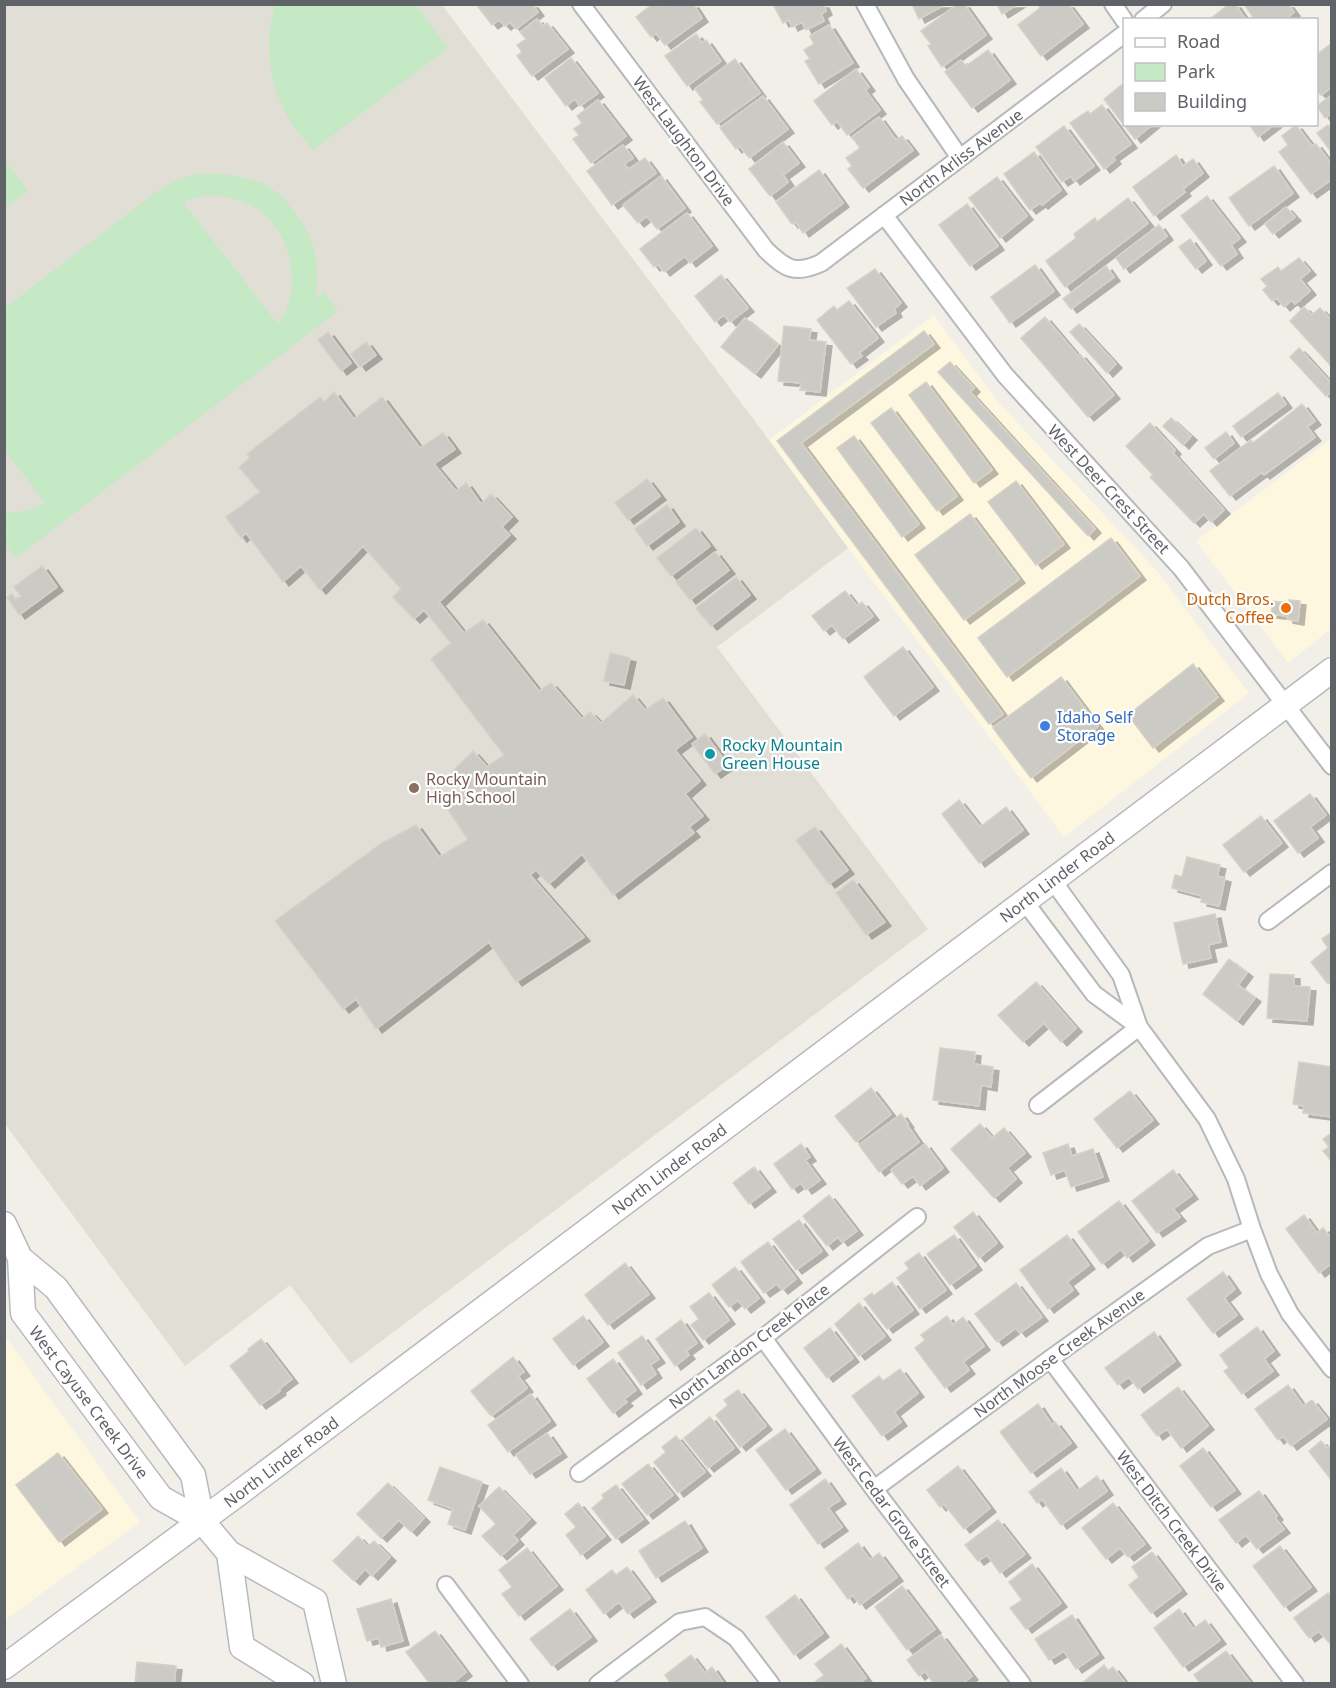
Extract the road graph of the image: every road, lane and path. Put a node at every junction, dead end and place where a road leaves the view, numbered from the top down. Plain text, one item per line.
1 (581, 4) edge
2 (865, 4) edge
3 (1113, 4) edge
4 (1163, 4) edge
5 (1124, 18) edge
6 (1146, 18) edge
7 (1123, 36) edge
8 (960, 158) junction
9 (884, 215) junction
10 (794, 270) joint
11 (1332, 670) edge
12 (1285, 705) junction
13 (1332, 766) edge
14 (1332, 873) edge
15 (1053, 881) junction
16 (1025, 902) junction
17 (1268, 921) dead end
18 (1139, 1027) junction
19 (1038, 1105) dead end
20 (917, 1217) dead end
21 (4, 1224) edge
22 (1252, 1229) junction
23 (20, 1258) junction
24 (763, 1338) junction
25 (1050, 1359) junction
26 (1332, 1369) edge
27 (579, 1473) dead end
28 (874, 1489) junction
29 (202, 1521) junction
30 (229, 1553) junction
31 (446, 1585) dead end
32 (4, 1667) edge
33 (302, 1683) edge
34 (334, 1683) edge
35 (520, 1683) edge
36 (598, 1683) edge
37 (771, 1683) edge
38 (1022, 1683) edge
39 (1295, 1683) edge

1 - 10 street, West Laughton Drive
2 - 8 street
3 - 5 street
4 - 6 street
7 - 8 street, North Arliss Avenue
8 - 9 street, North Arliss Avenue
9 - 10 street, North Arliss Avenue
9 - 12 street, West Deer Crest Street
11 - 12 main road, North Linder Road
12 - 13 street, West Deer Crest Street
12 - 15 main road, North Linder Road
14 - 17 street
15 - 16 main road, North Linder Road
15 - 18 street
16 - 18 street
16 - 29 main road, North Linder Road
18 - 19 street
18 - 22 street
20 - 24 street, North Landon Creek Place
21 - 23 main road, West Cayuse Creek Drive
22 - 25 street, North Moose Creek Avenue
22 - 26 street
23 - 29 main road, West Cayuse Creek Drive
23 - 29 main road, West Cayuse Creek Drive
24 - 27 street, North Landon Creek Place
24 - 28 street, West Cedar Grove Street
25 - 28 street, North Moose Creek Avenue
25 - 39 street, West Ditch Creek Drive
28 - 38 street, West Cedar Grove Street
29 - 30 main road, West Cayuse Creek Drive
29 - 32 main road, North Linder Road
30 - 33 main road
30 - 34 main road, West Cayuse Creek Drive
31 - 35 street
36 - 37 street

